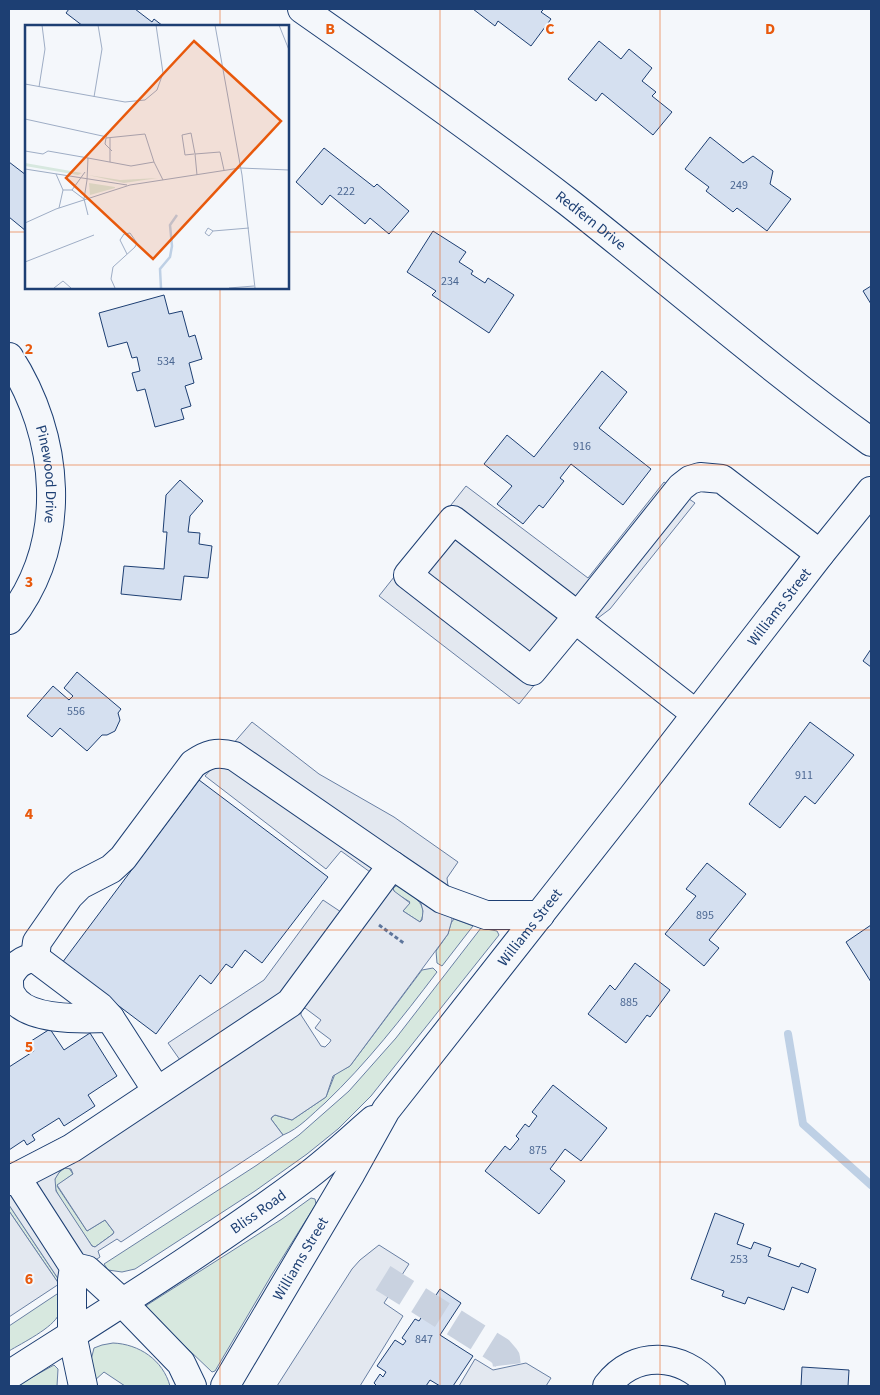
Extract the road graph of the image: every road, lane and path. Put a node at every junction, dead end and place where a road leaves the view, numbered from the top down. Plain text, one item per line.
1 (302, 9) edge
2 (9, 357) edge
3 (871, 442) edge
4 (871, 491) edge
5 (820, 554) junction
6 (576, 618) junction
7 (9, 620) edge
8 (696, 714) junction
9 (392, 865) junction
10 (540, 915) junction
11 (377, 924) dead end
12 (405, 944) dead end
13 (15, 970) edge
14 (110, 1018) junction
15 (157, 1091) junction
16 (386, 1110) junction
17 (13, 1179) edge
18 (74, 1267) junction
19 (122, 1302) junction
20 (72, 1334) junction
21 (9, 1375) edge
22 (83, 1386) edge
23 (192, 1386) edge
24 (225, 1386) edge
25 (607, 1386) edge
26 (711, 1386) edge

1 - 3 main road, Redfern Drive
2 - 7 main road, Pinewood Drive
4 - 5 main road, Williams Street
5 - 6 main road
5 - 8 main road, Williams Street
6 - 6 main road
6 - 8 main road
8 - 10 main road, Williams Street
9 - 10 main road
9 - 13 main road
9 - 15 main road
10 - 16 main road, Williams Street
11 - 12 path
13 - 14 main road
13 - 14 main road
14 - 15 main road
15 - 17 main road
16 - 19 main road, Bliss Road
16 - 24 main road, Williams Street
17 - 18 main road
18 - 19 main road
18 - 20 main road
19 - 20 main road, Bliss Road
19 - 23 main road
20 - 21 main road, Bliss Road
20 - 22 main road
25 - 26 main road

